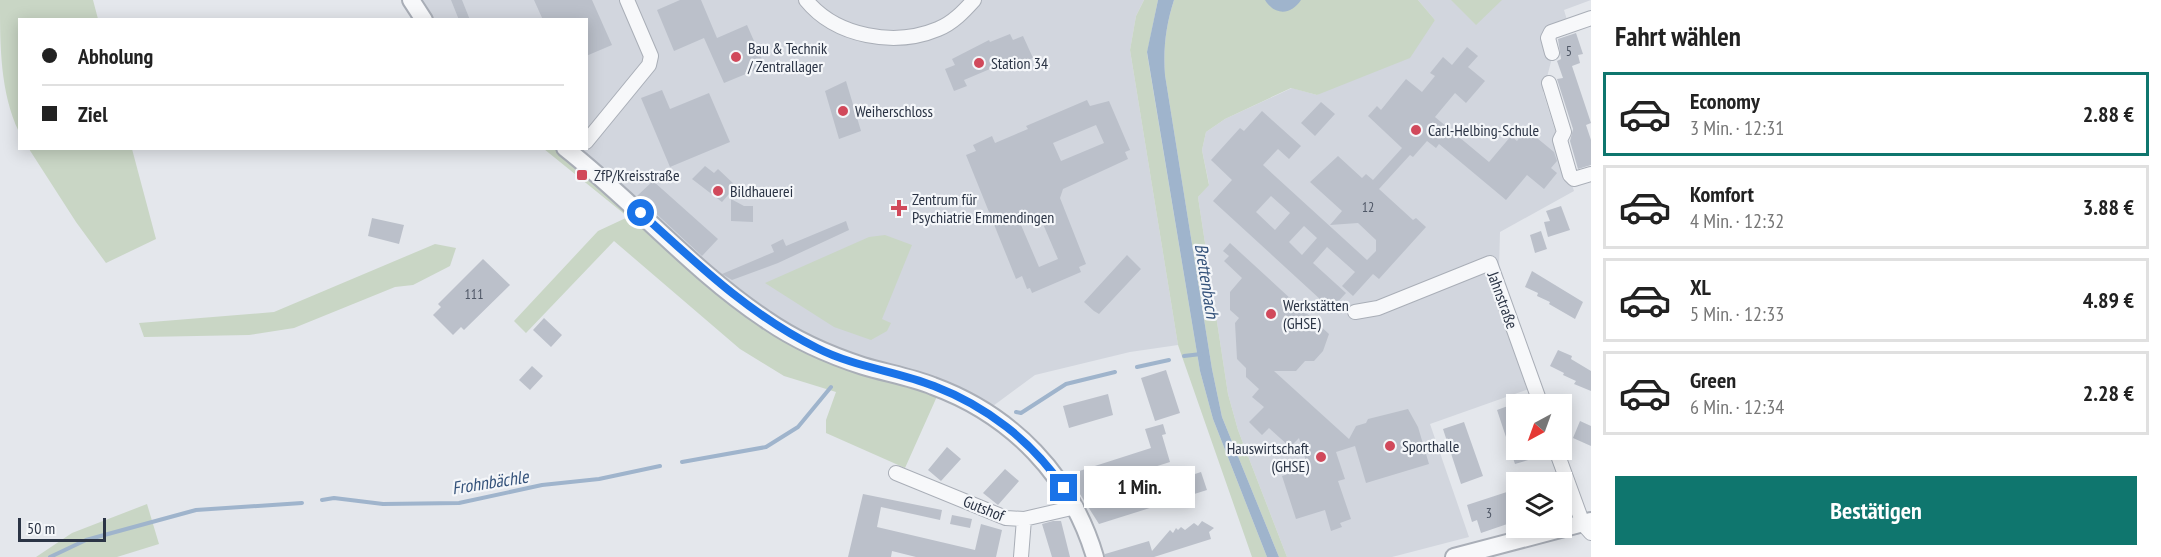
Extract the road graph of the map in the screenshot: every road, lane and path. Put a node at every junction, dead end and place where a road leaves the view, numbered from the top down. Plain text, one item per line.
1 (411, 0) edge
2 (627, 0) edge
3 (806, 0) edge
4 (974, 0) edge
5 (423, 18) edge
6 (1591, 18) edge
7 (1552, 53) dead end
8 (1549, 83) dead end
9 (588, 140) edge
10 (574, 151) edge
11 (1591, 174) edge
12 (1355, 312) dead end
13 (1536, 394) edge
14 (1560, 460) edge
15 (896, 473) dead end
16 (1076, 507) junction
17 (1024, 519) junction
18 (1588, 526) edge
19 (1021, 557) edge
20 (1095, 557) edge
21 (1454, 557) edge

1 - 5 street
2 - 9 street
3 - 4 street
6 - 7 street
8 - 11 street
10 - 16 street
12 - 13 street, Jahnstraße
14 - 18 street
15 - 17 street, Gutshof
16 - 17 street, Gutshof
16 - 20 street
17 - 19 street
18 - 21 street

